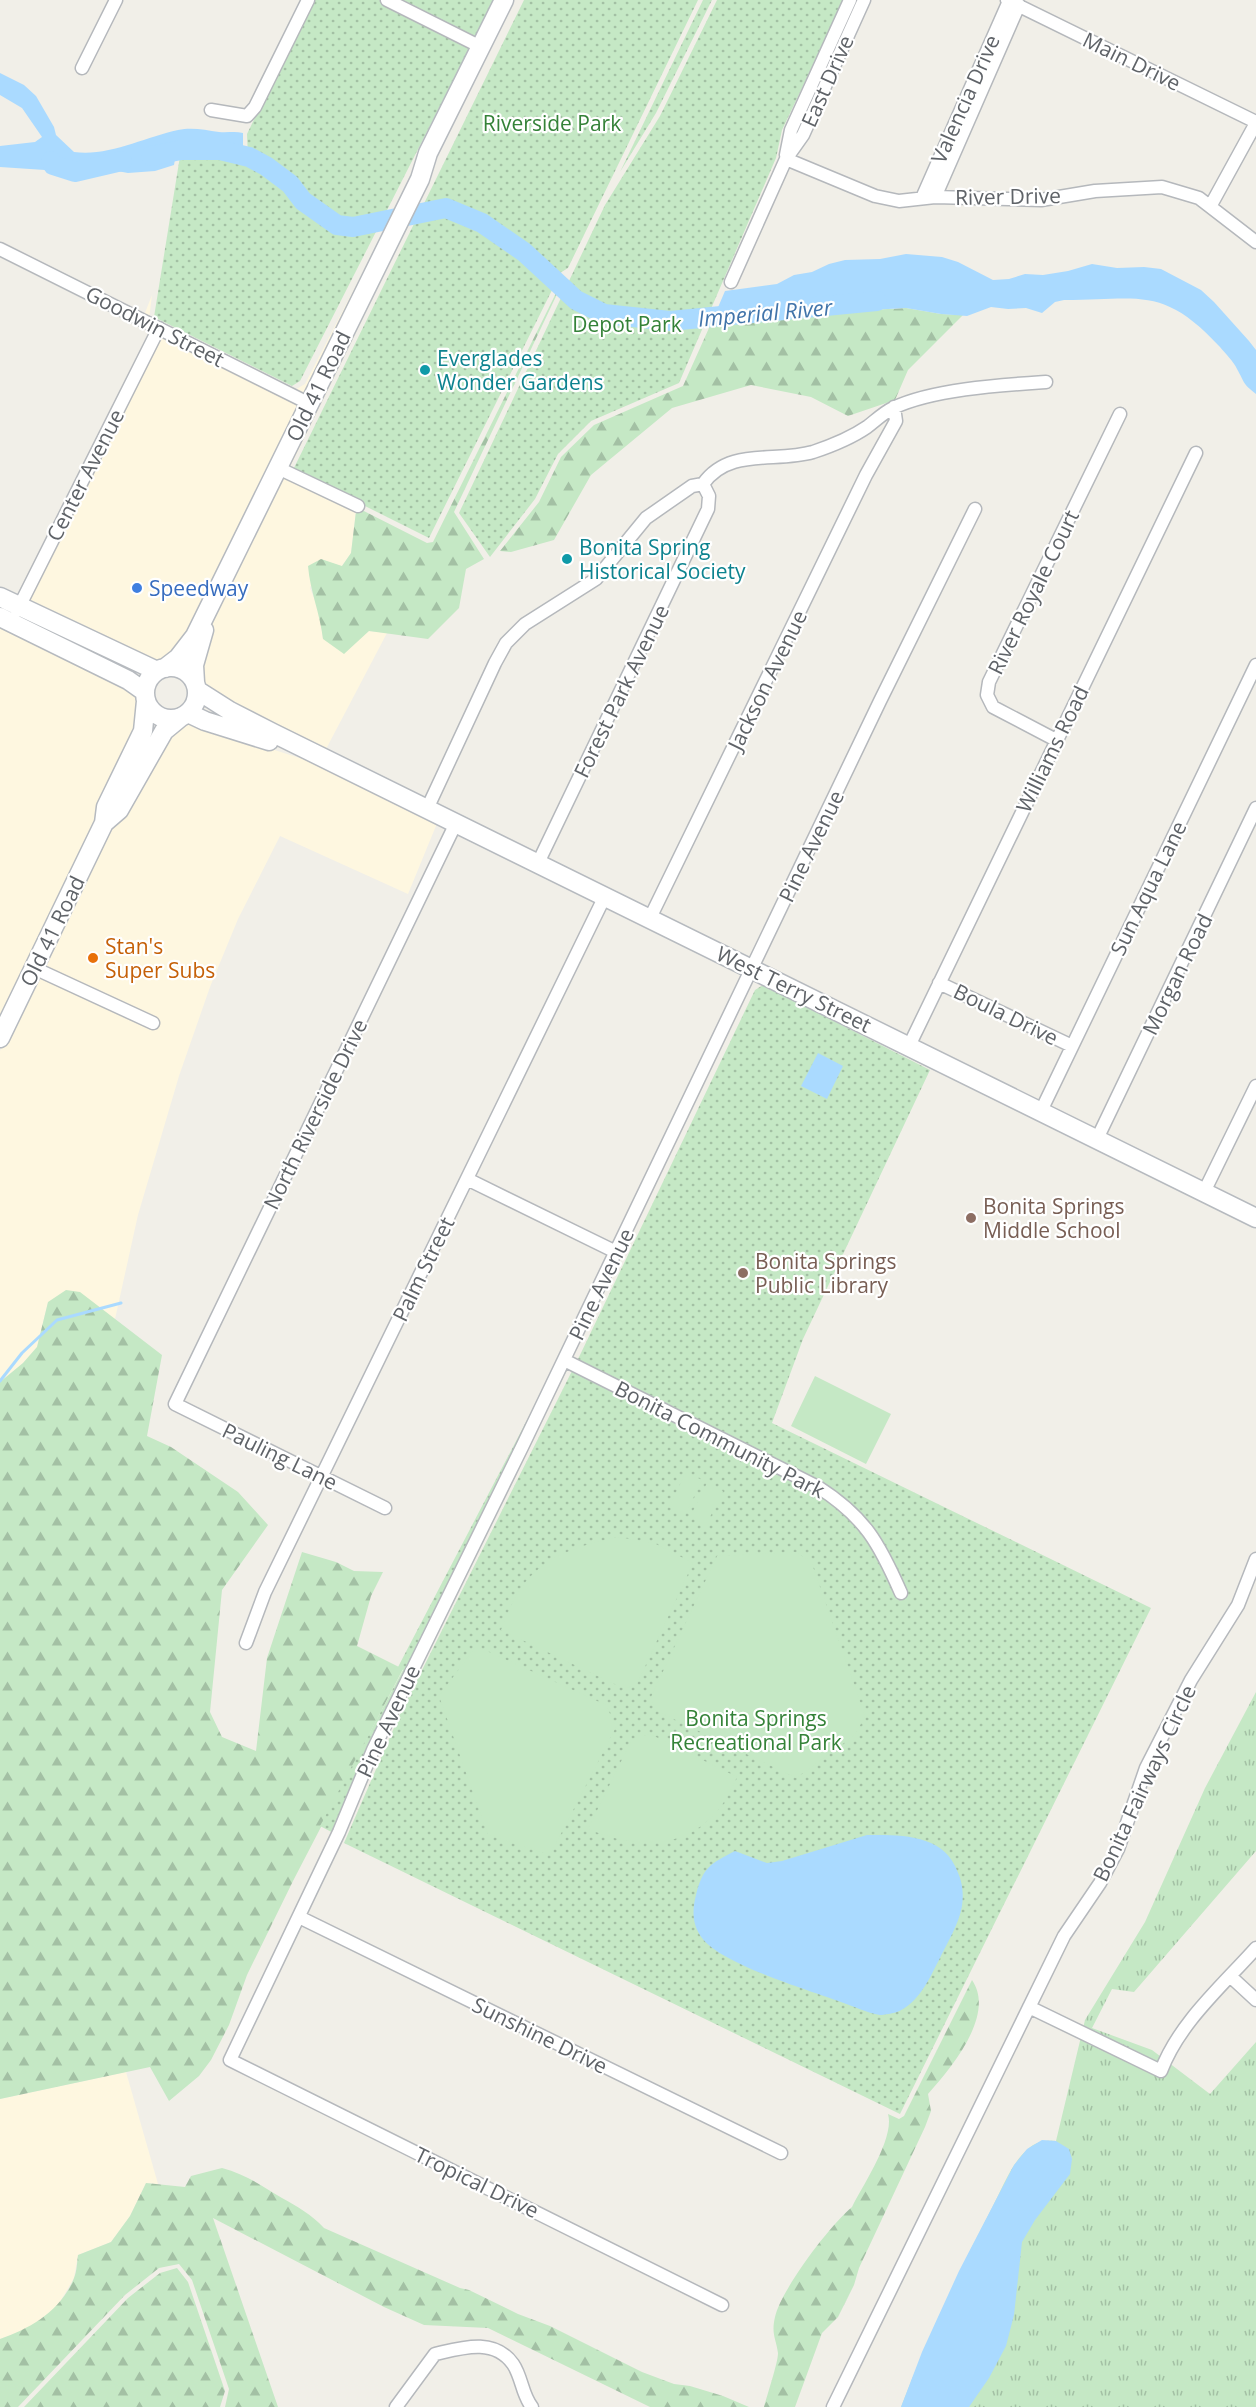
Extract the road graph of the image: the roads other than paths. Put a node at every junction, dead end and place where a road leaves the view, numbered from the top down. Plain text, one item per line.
1 (116, 0) edge
2 (308, 0) edge
3 (387, 0) edge
4 (504, 0) edge
5 (514, 0) edge
6 (850, 0) edge
7 (864, 0) edge
8 (1012, 2) edge
9 (481, 47) junction
10 (82, 68) dead end
11 (211, 110) dead end
12 (1256, 122) edge
13 (786, 159) junction
14 (420, 179) junction
15 (928, 197) junction
16 (1211, 205) junction
17 (1256, 242) edge
18 (0, 249) edge
19 (731, 282) dead end
20 (159, 328) junction
21 (1046, 381) dead end
22 (310, 404) junction
23 (894, 407) junction
24 (1120, 414) dead end
25 (866, 427) junction
26 (884, 442) junction
27 (1196, 453) dead end
28 (278, 468) junction
29 (703, 484) junction
30 (358, 506) dead end
31 (975, 509) dead end
32 (216, 594) junction
33 (0, 597) edge
34 (11, 615) edge
35 (1256, 665) edge
36 (161, 669) junction
37 (196, 686) junction
38 (146, 697) junction
39 (185, 715) junction
40 (1056, 740) junction
41 (331, 761) junction
42 (1256, 808) edge
43 (427, 809) junction
44 (104, 823) junction
45 (456, 823) junction
46 (538, 863) junction
47 (605, 896) junction
48 (651, 918) junction
49 (34, 968) junction
50 (752, 968) junction
51 (939, 982) junction
52 (153, 1023) dead end
53 (0, 1038) edge
54 (909, 1046) junction
55 (1072, 1046) junction
56 (1256, 1086) edge
57 (1041, 1111) junction
58 (1097, 1139) junction
59 (467, 1179) junction
60 (1204, 1192) junction
61 (1256, 1218) edge
62 (616, 1252) junction
63 (564, 1360) junction
64 (175, 1404) joint
65 (321, 1477) junction
66 (385, 1508) dead end
67 (1256, 1559) edge
68 (901, 1593) dead end
69 (246, 1643) dead end
70 (300, 1917) junction
71 (1256, 1947) edge
72 (1230, 1976) junction
73 (1256, 2000) edge
74 (1029, 2007) junction
75 (230, 2060) joint
76 (781, 2153) dead end
77 (722, 2305) dead end
78 (396, 2407) edge
79 (532, 2407) edge
80 (833, 2407) edge

1 - 10 street
2 - 11 street
3 - 9 street
4 - 9 street, Old 41 Road
5 - 14 street, Old 41 Road
6 - 13 street, East Drive
7 - 13 street, East Drive
8 - 12 street, Main Drive
8 - 15 street, Valencia Drive
9 - 14 street, Old 41 Road
12 - 16 street
13 - 15 street, River Drive
13 - 19 street, East Drive
14 - 22 street, Old 41 Road
15 - 16 street, River Drive
16 - 17 street, River Drive
18 - 20 street, Goodwin Street
20 - 22 street, Goodwin Street
20 - 34 street, Center Avenue
21 - 23 street
22 - 28 street, Old 41 Road
23 - 25 street
23 - 26 street, Jackson Avenue
24 - 40 street, River Royale Court
25 - 26 street
25 - 29 street
26 - 48 street, Jackson Avenue
27 - 40 street, Williams Road
28 - 30 street
28 - 32 street, Old 41 Road
29 - 43 street
29 - 46 street, Forest Park Avenue
31 - 50 street, Pine Avenue
32 - 36 street, Old 41 Road
32 - 37 street, Old 41 Road
33 - 34 street
34 - 36 street
34 - 38 street
35 - 55 street, Sun Aqua Lane
36 - 37 street
36 - 38 street
37 - 39 street
37 - 41 street, West Terry Street
38 - 39 street
38 - 44 street, Old 41 Road
39 - 41 street, West Terry Street
39 - 44 street, Old 41 Road
40 - 51 street, Williams Road
41 - 43 street, West Terry Street
42 - 58 street, Morgan Road
43 - 45 street, West Terry Street
44 - 49 street, Old 41 Road
45 - 46 street, West Terry Street
45 - 64 street, North Riverside Drive
46 - 47 street, West Terry Street
47 - 48 street, West Terry Street
47 - 59 street, Palm Street
48 - 50 street, West Terry Street
49 - 52 street
49 - 53 street, Old 41 Road
50 - 54 street, West Terry Street
50 - 62 street, Pine Avenue
51 - 54 street, Williams Road
51 - 55 street, Boula Drive
54 - 57 street, West Terry Street
55 - 57 street, Sun Aqua Lane
56 - 60 street
57 - 58 street, West Terry Street
58 - 60 street, West Terry Street
59 - 62 street
59 - 65 street, Palm Street
60 - 61 street, West Terry Street
62 - 63 street, Pine Avenue
63 - 68 street, Bonita Community Park
63 - 70 street, Pine Avenue
64 - 65 street, Pauling Lane
65 - 66 street, Pauling Lane
65 - 69 street, Palm Street
67 - 74 street, Bonita Fairways Circle
70 - 75 street, Pine Avenue
70 - 76 street, Sunshine Drive
71 - 72 street
72 - 73 street
72 - 74 street
74 - 80 street, Bonita Fairways Circle
75 - 77 street, Tropical Drive
78 - 79 street

